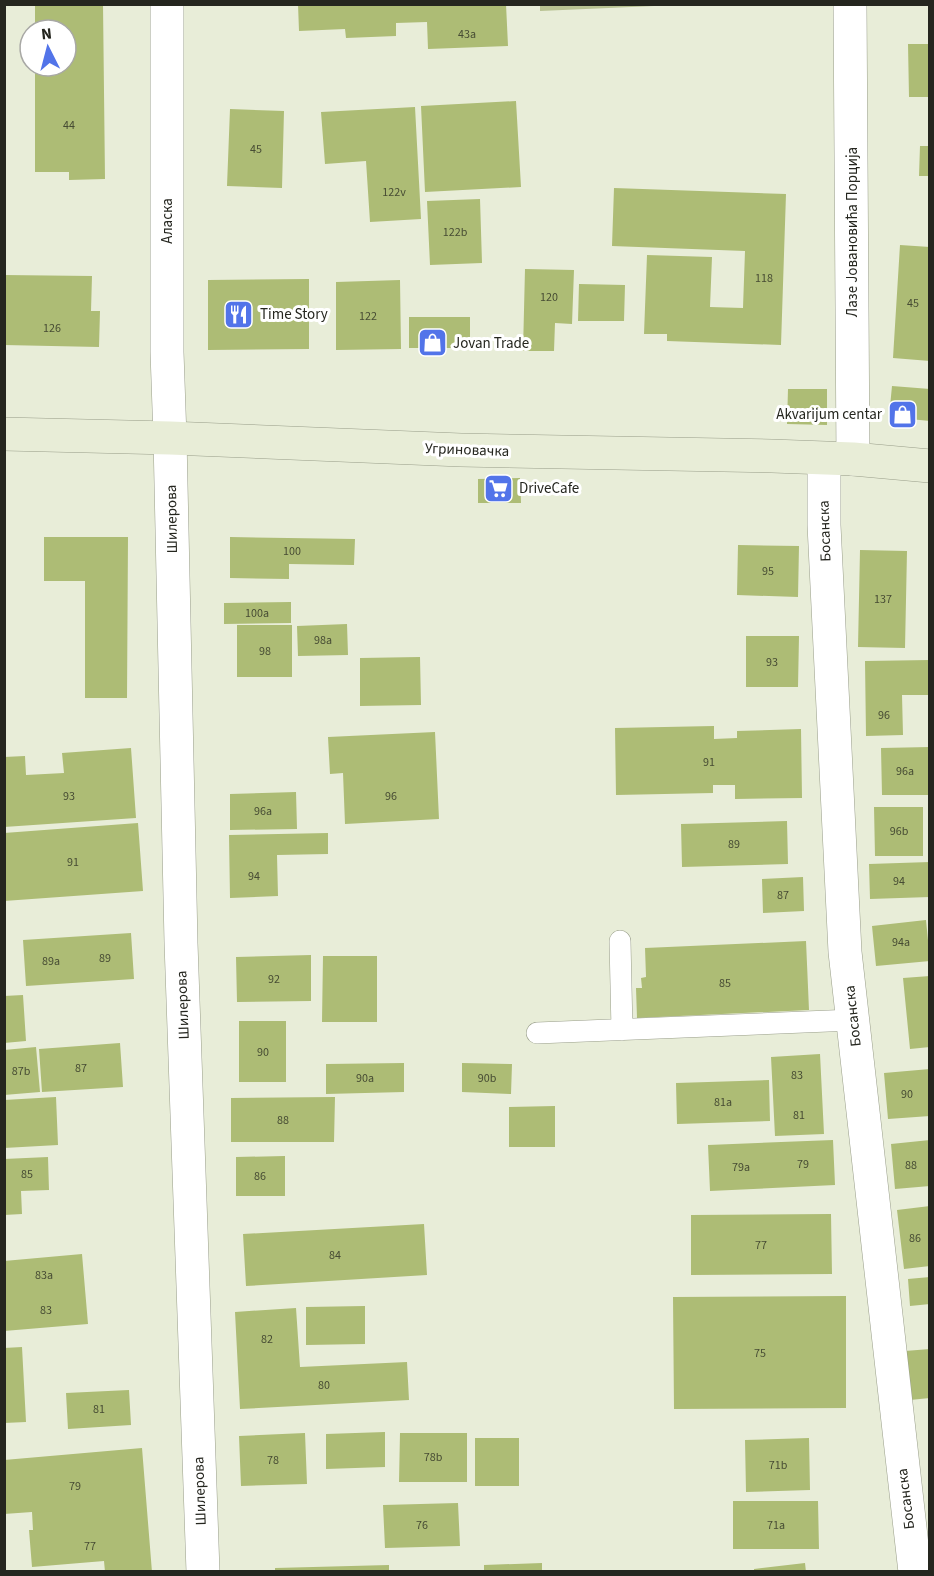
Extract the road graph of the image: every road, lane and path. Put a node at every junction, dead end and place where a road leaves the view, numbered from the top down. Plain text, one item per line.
1 (167, 4) edge
2 (850, 4) edge
3 (4, 434) edge
4 (171, 438) junction
5 (838, 459) junction
6 (930, 466) edge
7 (620, 941) dead end
8 (853, 1020) junction
9 (622, 1029) junction
10 (537, 1033) dead end
11 (203, 1572) edge
12 (915, 1572) edge

1 - 4 street, Аласка
2 - 5 street, Лазе Јовановића Порција
3 - 4 main road, Угриновачка
4 - 5 main road, Угриновачка
4 - 11 street, Шилерова
5 - 6 main road, Угриновачка
5 - 8 street, Босанска
7 - 9 lane
8 - 9 lane
8 - 12 street, Босанска
9 - 10 lane

